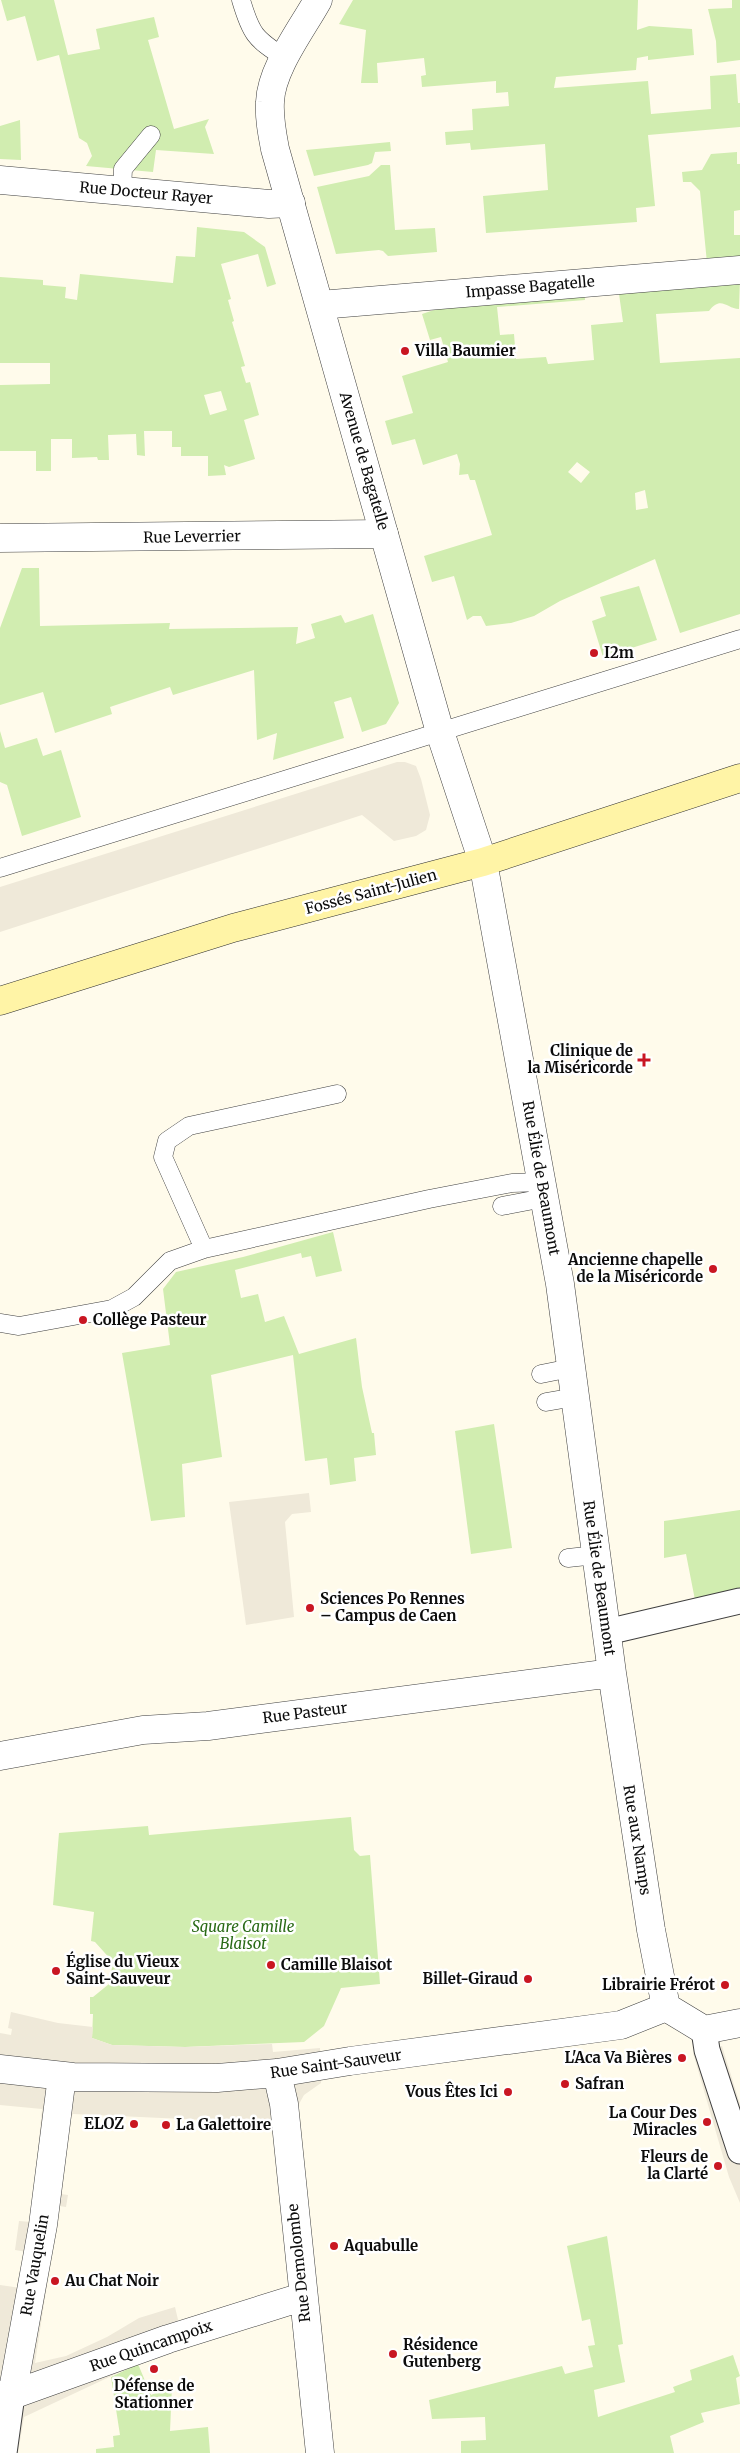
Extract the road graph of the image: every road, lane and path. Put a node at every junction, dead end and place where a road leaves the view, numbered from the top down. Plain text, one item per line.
1 (241, 0) edge
2 (318, 0) edge
3 (285, 58) junction
4 (150, 135) dead end
5 (0, 180) edge
6 (122, 190) junction
7 (291, 203) junction
8 (740, 270) edge
9 (320, 305) junction
10 (384, 534) junction
11 (0, 538) edge
12 (740, 639) edge
13 (440, 732) junction
14 (740, 778) edge
15 (483, 862) junction
16 (0, 868) edge
17 (0, 1001) edge
18 (337, 1094) dead end
19 (543, 1190) junction
20 (502, 1206) dead end
21 (204, 1249) junction
22 (0, 1323) edge
23 (571, 1368) junction
24 (541, 1374) dead end
25 (575, 1397) junction
26 (546, 1402) dead end
27 (596, 1555) junction
28 (568, 1558) dead end
29 (740, 1601) edge
30 (607, 1632) junction
31 (612, 1673) junction
32 (0, 1756) edge
33 (666, 2007) junction
34 (740, 2023) edge
35 (704, 2030) junction
36 (0, 2069) edge
37 (277, 2073) junction
38 (62, 2076) junction
39 (740, 2152) edge
40 (302, 2297) junction
41 (6, 2395) edge
42 (4, 2453) edge
43 (320, 2453) edge

1 - 3 lane
2 - 3 street, Avenue de Bagatelle
3 - 7 street, Avenue de Bagatelle
4 - 6 lane
5 - 6 street, Rue Docteur Rayer
6 - 7 street, Rue Docteur Rayer
7 - 9 street, Avenue de Bagatelle
8 - 9 street, Impasse Bagatelle
9 - 10 street, Avenue de Bagatelle
10 - 11 street, Rue Leverrier
10 - 13 street, Avenue de Bagatelle
12 - 13 lane
13 - 15 street, Avenue de Bagatelle
13 - 16 lane
14 - 15 main road, Fossés Saint-Julien
15 - 17 main road, Fossés Saint-Julien
15 - 19 street, Rue Élie de Beaumont
18 - 21 lane
19 - 20 lane
19 - 21 lane
19 - 23 street, Rue Élie de Beaumont
21 - 22 lane
23 - 24 lane
23 - 25 street, Rue Élie de Beaumont
25 - 26 lane
25 - 27 street, Rue Élie de Beaumont
27 - 28 lane
27 - 30 street, Rue Élie de Beaumont
29 - 30 street
30 - 31 street, Rue Élie de Beaumont
31 - 32 street, Rue Pasteur
31 - 33 street, Rue aux Namps
33 - 35 street
33 - 37 street, Rue Saint-Sauveur
34 - 35 street
35 - 39 street
36 - 38 street, Rue Saint-Sauveur
37 - 38 street, Rue Saint-Sauveur
37 - 40 street, Rue Demolombe
38 - 41 street, Rue Vauquelin
40 - 41 street, Rue Quincampoix
40 - 43 street, Rue Demolombe
41 - 42 street, Rue Vauquelin

